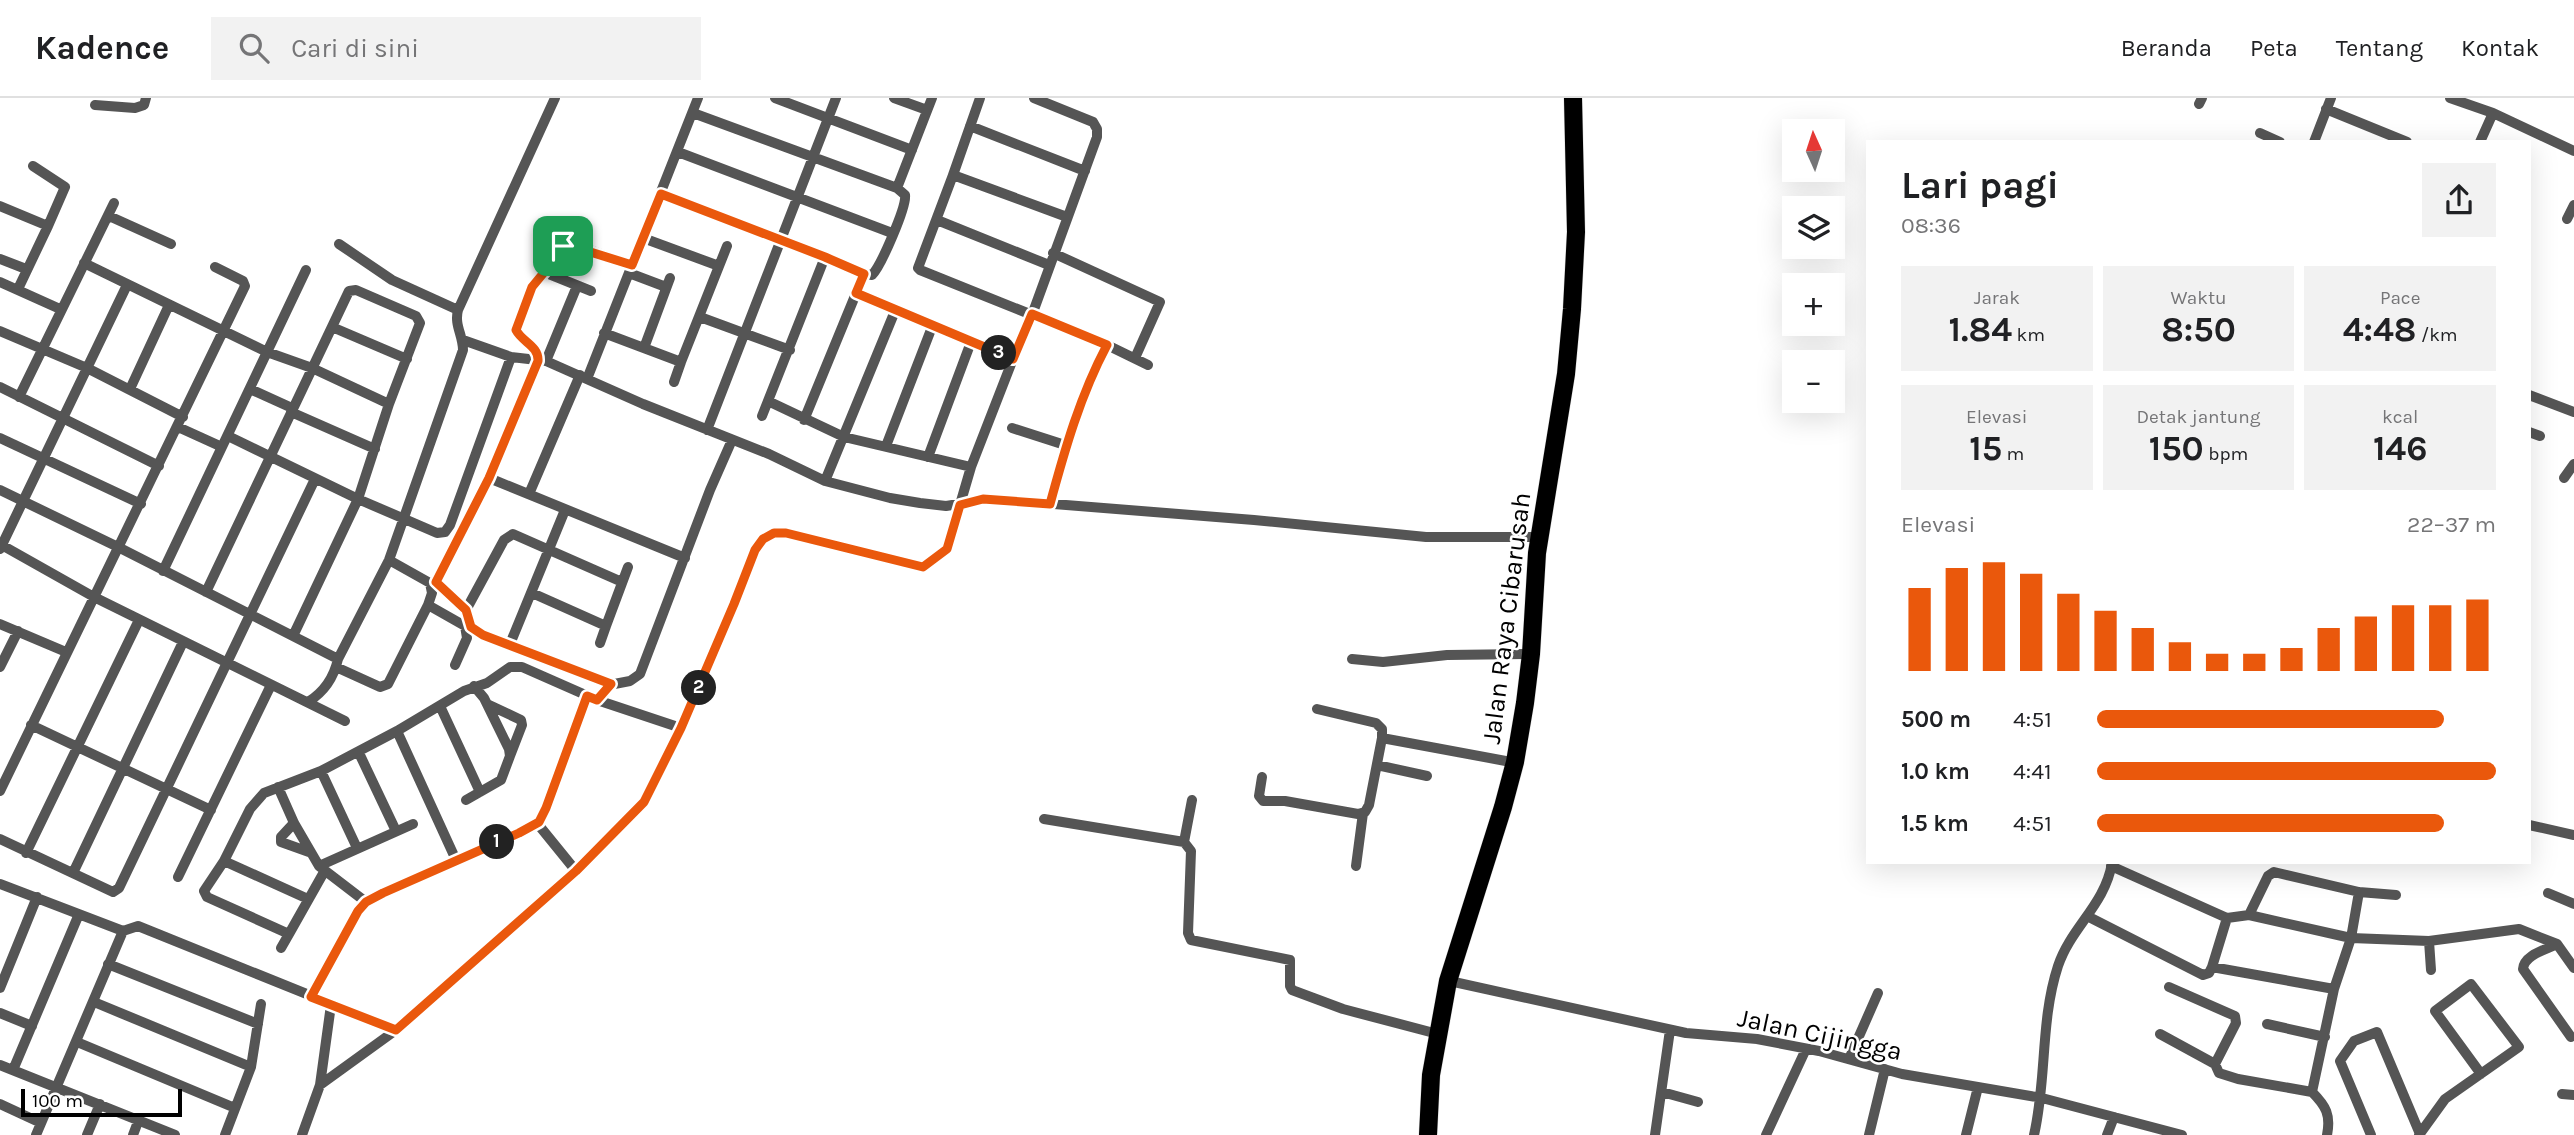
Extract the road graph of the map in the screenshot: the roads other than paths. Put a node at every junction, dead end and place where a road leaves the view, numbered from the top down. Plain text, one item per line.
1 (146, 98) edge
2 (555, 98) edge
3 (698, 98) edge
4 (775, 98) edge
5 (836, 98) edge
6 (894, 98) edge
7 (932, 98) edge
8 (980, 98) edge
9 (1034, 98) edge
10 (1571, 98) edge
11 (2331, 98) edge
12 (2450, 98) edge
13 (95, 105) dead end
14 (2326, 109) junction
15 (927, 110) junction
16 (693, 113) junction
17 (2493, 113) junction
18 (828, 119) junction
19 (970, 126) junction
20 (2260, 133) dead end
21 (2529, 136) edge
22 (2276, 140) edge
23 (2315, 140) edge
24 (2402, 140) edge
25 (2481, 140) edge
26 (912, 150) junction
27 (2574, 151) edge
28 (678, 152) junction
29 (813, 158) junction
30 (33, 166) dead end
31 (1084, 171) junction
32 (953, 175) junction
33 (897, 188) junction
34 (661, 194) junction
35 (798, 197) junction
36 (114, 203) dead end
37 (2574, 205) edge
38 (0, 206) edge
39 (109, 216) junction
40 (1067, 217) junction
41 (2567, 219) dead end
42 (937, 220) junction
43 (48, 226) junction
44 (892, 233) junction
45 (643, 238) junction
46 (781, 240) junction
47 (171, 244) dead end
48 (339, 244) dead end
49 (727, 246) dead end
50 (825, 257) junction
51 (0, 258) edge
52 (1051, 259) junction
53 (84, 263) junction
54 (215, 267) dead end
55 (719, 267) junction
56 (26, 269) junction
57 (630, 269) junction
58 (306, 270) dead end
59 (544, 272) junction
60 (864, 274) junction
61 (0, 282) edge
62 (127, 285) junction
63 (577, 286) junction
64 (18, 289) junction
65 (591, 291) dead end
66 (856, 293) junction
67 (169, 305) junction
68 (60, 309) junction
69 (458, 310) junction
70 (895, 311) junction
71 (1032, 314) junction
72 (700, 317) junction
73 (332, 327) junction
74 (932, 327) junction
75 (224, 330) junction
76 (0, 331) edge
77 (604, 333) junction
78 (744, 334) junction
79 (463, 340) junction
80 (971, 342) junction
81 (1107, 345) junction
82 (644, 348) junction
83 (42, 350) junction
84 (790, 350) junction
85 (267, 352) junction
86 (511, 357) junction
87 (1135, 358) junction
88 (407, 359) junction
89 (1013, 359) junction
90 (542, 361) junction
91 (681, 362) junction
92 (1147, 365) dead end
93 (87, 368) junction
94 (312, 368) junction
95 (583, 377) junction
96 (674, 382) dead end
97 (0, 387) edge
98 (130, 389) junction
99 (250, 389) junction
100 (2531, 396) edge
101 (19, 397) junction
102 (769, 402) junction
103 (389, 404) junction
104 (291, 410) junction
105 (2574, 412) edge
106 (762, 416) dead end
107 (63, 418) junction
108 (804, 420) junction
109 (181, 422) junction
110 (1012, 428) dead end
111 (706, 430) junction
112 (2531, 433) edge
113 (2540, 436) dead end
114 (844, 437) junction
115 (0, 438) edge
116 (732, 440) junction
117 (225, 441) junction
118 (1065, 445) junction
119 (886, 446) junction
120 (374, 449) junction
121 (270, 457) junction
122 (928, 457) junction
123 (43, 458) junction
124 (2574, 464) edge
125 (159, 466) junction
126 (971, 467) junction
127 (489, 478) junction
128 (2564, 478) dead end
129 (315, 479) junction
130 (825, 481) junction
131 (0, 490) edge
132 (529, 494) junction
133 (358, 499) junction
134 (23, 501) junction
135 (141, 504) junction
136 (1050, 504) junction
137 (565, 510) junction
138 (957, 514) junction
139 (405, 520) junction
140 (1536, 545) junction
141 (1, 546) edge
142 (118, 547) junction
143 (549, 551) junction
144 (685, 558) junction
145 (389, 560) junction
146 (628, 568) dead end
147 (163, 571) junction
148 (1533, 579) junction
149 (622, 582) junction
150 (206, 592) junction
151 (532, 593) junction
152 (94, 597) junction
153 (428, 605) junction
154 (466, 610) junction
155 (250, 616) junction
156 (139, 620) junction
157 (0, 624) edge
158 (606, 626) junction
159 (18, 631) junction
160 (293, 636) junction
161 (183, 642) junction
162 (600, 643) dead end
163 (510, 644) junction
164 (66, 652) junction
165 (1527, 654) junction
166 (1352, 659) dead end
167 (227, 663) junction
168 (337, 663) junction
169 (455, 664) dead end
170 (0, 667) edge
171 (611, 684) junction
172 (271, 685) junction
173 (474, 686) junction
174 (592, 698) junction
175 (308, 702) junction
176 (487, 704) junction
177 (440, 706) junction
178 (1317, 709) dead end
179 (345, 721) dead end
180 (31, 725) junction
181 (681, 728) junction
182 (397, 732) junction
183 (1382, 737) junction
184 (78, 747) junction
185 (359, 753) junction
186 (510, 756) junction
187 (1511, 762) junction
188 (1377, 765) junction
189 (124, 768) junction
190 (321, 771) junction
191 (1427, 776) dead end
192 (1262, 778) dead end
193 (278, 787) junction
194 (1, 788) edge
195 (167, 789) junction
196 (480, 792) junction
197 (466, 800) dead end
198 (1192, 800) dead end
199 (211, 810) junction
200 (1363, 813) junction
201 (1044, 819) dead end
202 (294, 822) junction
203 (537, 823) junction
204 (413, 824) dead end
205 (2531, 825) edge
206 (396, 831) junction
207 (2574, 835) edge
208 (0, 839) edge
209 (1184, 842) junction
210 (358, 848) junction
211 (309, 852) junction
212 (26, 853) junction
213 (456, 860) junction
214 (224, 861) junction
215 (2112, 864) edge
216 (1356, 866) dead end
217 (321, 869) junction
218 (576, 871) junction
219 (73, 873) junction
220 (178, 877) dead end
221 (0, 885) edge
222 (2359, 892) junction
223 (2548, 893) dead end
224 (2396, 895) dead end
225 (37, 897) junction
226 (308, 899) junction
227 (366, 902) junction
228 (2574, 904) edge
229 (79, 914) junction
230 (2249, 915) junction
231 (2087, 916) junction
232 (2227, 918) junction
233 (122, 931) junction
234 (289, 934) junction
235 (2351, 938) junction
236 (2429, 941) junction
237 (2557, 944) junction
238 (281, 948) dead end
239 (108, 964) junction
240 (2212, 967) junction
241 (2574, 968) edge
242 (2431, 970) dead end
243 (1447, 980) junction
244 (2169, 987) dead end
245 (0, 988) edge
246 (2334, 989) junction
247 (1878, 993) dead end
248 (311, 997) junction
249 (94, 1002) junction
250 (261, 1003) dead end
251 (331, 1005) junction
252 (0, 1013) edge
253 (258, 1024) junction
254 (2267, 1024) dead end
255 (32, 1026) junction
256 (396, 1030) junction
257 (1670, 1030) junction
258 (1434, 1033) junction
259 (2160, 1034) dead end
260 (2325, 1037) junction
261 (2571, 1037) dead end
262 (77, 1042) junction
263 (1806, 1049) junction
264 (1849, 1059) junction
265 (2216, 1063) junction
266 (0, 1065) edge
267 (251, 1067) junction
268 (1885, 1069) junction
269 (13, 1070) junction
270 (2482, 1074) junction
271 (320, 1085) junction
272 (56, 1086) junction
273 (1978, 1087) junction
274 (1662, 1092) junction
275 (2312, 1092) junction
276 (2042, 1098) junction
277 (1698, 1102) dead end
278 (0, 1104) edge
279 (100, 1104) junction
280 (235, 1108) junction
281 (2114, 1117) junction
282 (139, 1119) junction
283 (41, 1123) junction
284 (2419, 1134) edge
285 (36, 1135) edge
286 (87, 1135) edge
287 (133, 1135) edge
288 (175, 1135) edge
289 (225, 1135) edge
290 (302, 1135) edge
291 (1426, 1135) edge
292 (1655, 1135) edge
293 (1766, 1135) edge
294 (1870, 1135) edge
295 (1966, 1135) edge
296 (2034, 1135) edge
297 (2107, 1135) edge
298 (2182, 1135) edge
299 (2327, 1135) edge
300 (2371, 1135) edge

1 - 13 street
2 - 69 street
3 - 16 street
4 - 18 street
5 - 18 street
6 - 15 street
7 - 15 street
8 - 19 street
9 - 31 street
10 - 140 main road, Jalan Raya Cibarusah
11 - 14 street
12 - 17 street
14 - 23 street
14 - 24 street
15 - 26 street
16 - 28 street
16 - 29 street
17 - 21 street
17 - 25 street
18 - 26 street
18 - 29 street
19 - 31 street
19 - 32 street
20 - 22 street
21 - 27 street
26 - 33 street
28 - 34 street
28 - 35 street
29 - 33 street
29 - 35 street
30 - 43 street
31 - 40 street
32 - 40 street
32 - 42 street
33 - 44 street
34 - 45 street
34 - 46 street
35 - 44 street
35 - 46 street
36 - 39 street
37 - 41 street
38 - 43 street
39 - 47 street
39 - 53 street
40 - 52 street
42 - 52 street
42 - 71 street
43 - 56 street
44 - 60 street
45 - 55 street
45 - 57 street
46 - 50 street
46 - 78 street
48 - 69 street
49 - 55 street
50 - 60 street
50 - 84 street
51 - 56 street
52 - 71 street
52 - 87 street
53 - 62 street
53 - 68 street
54 - 75 street
55 - 72 street
56 - 64 street
57 - 59 street
57 - 77 street
57 - 82 street
58 - 85 street
59 - 63 street
59 - 90 street
60 - 66 street
61 - 64 street
62 - 67 street
62 - 93 street
63 - 65 street
63 - 90 street
64 - 68 street
66 - 70 street
66 - 108 street
67 - 75 street
67 - 98 street
68 - 83 street
69 - 79 street
70 - 74 street
70 - 114 street
71 - 81 street
71 - 89 street
72 - 78 street
72 - 91 street
73 - 88 street
73 - 88 street
73 - 94 street
74 - 80 street
74 - 119 street
75 - 85 street
75 - 109 street
76 - 83 street
77 - 82 street
77 - 95 street
78 - 84 street
78 - 111 street
79 - 86 street
79 - 139 street
80 - 89 street
80 - 122 street
81 - 87 street
81 - 118 street
82 - 91 street
83 - 93 street
83 - 101 street
84 - 102 street
85 - 94 street
85 - 99 street
86 - 90 street
86 - 139 street
87 - 92 street
88 - 103 street
89 - 126 street
90 - 95 street
90 - 127 street
91 - 96 street
93 - 98 street
93 - 107 street
94 - 103 street
94 - 104 street
95 - 111 street
95 - 132 street
97 - 101 street
98 - 109 street
99 - 104 street
99 - 117 street
100 - 105 street
101 - 107 street
102 - 106 street
102 - 108 street
103 - 120 street
104 - 120 street
104 - 121 street
107 - 123 street
107 - 125 street
108 - 114 street
109 - 117 street
109 - 125 street
110 - 118 street
111 - 116 street
112 - 113 street
114 - 119 street
114 - 130 street
115 - 123 street
116 - 130 street
116 - 144 street
117 - 121 street
117 - 147 street
118 - 136 street
119 - 122 street
120 - 133 street
121 - 129 street
121 - 150 street
122 - 126 street
123 - 134 street
123 - 135 street
124 - 128 street
125 - 135 street
126 - 138 street
127 - 132 street
127 - 154 street
129 - 133 street
129 - 155 street
130 - 138 street
131 - 134 street
132 - 137 street
133 - 139 street
133 - 160 street
134 - 141 street
134 - 142 street
135 - 142 street
136 - 138 street
136 - 140 street
137 - 143 street
137 - 144 street
138 - 181 street
139 - 145 street
140 - 148 main road, Jalan Raya Cibarusah
141 - 152 street
142 - 147 street
142 - 152 street
143 - 149 street
143 - 151 street
143 - 154 street
144 - 171 street
145 - 153 street
145 - 168 street
146 - 149 street
147 - 150 street
148 - 165 main road, Jalan Raya Cibarusah
148 - 243 main road, Jalan Raya Cibarusah
149 - 158 street
150 - 155 street
151 - 158 street
151 - 163 street
152 - 156 street
152 - 164 street
153 - 168 street
153 - 169 street
154 - 163 street
155 - 160 street
155 - 167 street
156 - 161 street
156 - 184 street
157 - 159 street
158 - 162 street
159 - 164 street
159 - 170 street
160 - 168 street
161 - 167 street
161 - 189 street
163 - 171 street
164 - 180 street
165 - 166 street
165 - 187 main road, Jalan Raya Cibarusah
167 - 172 street
167 - 195 street
168 - 175 street
171 - 174 street
172 - 175 street
172 - 199 street
173 - 174 street
173 - 176 street
173 - 177 street
174 - 181 street
174 - 203 street
175 - 179 street
176 - 186 street
176 - 186 street
177 - 182 street
177 - 196 street
178 - 183 street
180 - 184 street
180 - 194 street
181 - 218 street
182 - 185 street
182 - 213 street
183 - 187 street
183 - 188 street
184 - 189 street
184 - 212 street
185 - 190 street
185 - 206 street
186 - 196 street
187 - 243 main road, Jalan Raya Cibarusah
188 - 191 street
188 - 200 street
189 - 195 street
189 - 219 street
190 - 193 street
190 - 210 street
192 - 200 street
193 - 202 street
193 - 214 street
195 - 199 street
195 - 219 street
196 - 197 street
198 - 209 street
199 - 220 street
200 - 216 street
201 - 209 street
202 - 211 street
202 - 211 street
203 - 213 street
203 - 218 street
204 - 206 street
205 - 207 street
206 - 210 street
208 - 212 street
209 - 258 street
210 - 217 street
211 - 217 street
212 - 219 street
213 - 227 street
214 - 226 street
214 - 234 street
215 - 231 street
215 - 232 street
217 - 226 street
217 - 227 street
218 - 256 street
221 - 225 street
222 - 224 street
222 - 230 street
222 - 235 street
223 - 228 street
225 - 229 street
225 - 245 street
226 - 234 street
227 - 248 street
229 - 233 street
229 - 255 street
230 - 232 street
230 - 235 street
231 - 240 street
231 - 276 street
232 - 240 street
233 - 239 street
233 - 248 street
234 - 238 street
235 - 236 street
235 - 246 street
236 - 237 street
236 - 242 street
237 - 241 street
237 - 261 street
239 - 249 street
239 - 253 street
240 - 246 street
243 - 257 street, Jalan Cijingga
243 - 258 main road, Jalan Raya Cibarusah
243 - 291 main road, Jalan Raya Cibarusah
244 - 265 street
246 - 260 street
247 - 264 street
248 - 251 street
249 - 262 street
249 - 267 street
250 - 253 street
251 - 256 street
251 - 271 street
252 - 255 street
253 - 267 street
254 - 260 street
255 - 269 street
256 - 271 street
257 - 263 street, Jalan Cijingga
257 - 274 street
258 - 291 main road, Jalan Raya Cibarusah
259 - 265 street
260 - 275 street
262 - 272 street
262 - 280 street
263 - 264 street, Jalan Cijingga
263 - 293 street
264 - 268 street, Jalan Cijingga
265 - 275 street
266 - 269 street
267 - 280 street
268 - 273 street, Jalan Cijingga
268 - 294 street
269 - 272 street
270 - 270 street
270 - 284 street
271 - 290 street
272 - 279 street
272 - 283 street
273 - 276 street, Jalan Cijingga
273 - 295 street
274 - 277 street
274 - 292 street
275 - 299 street
276 - 281 street, Jalan Cijingga
276 - 296 street
278 - 283 street
279 - 282 street
279 - 286 street
280 - 289 street
281 - 297 street
281 - 298 street, Jalan Cijingga
282 - 287 street
282 - 288 street
283 - 285 street
284 - 300 street

